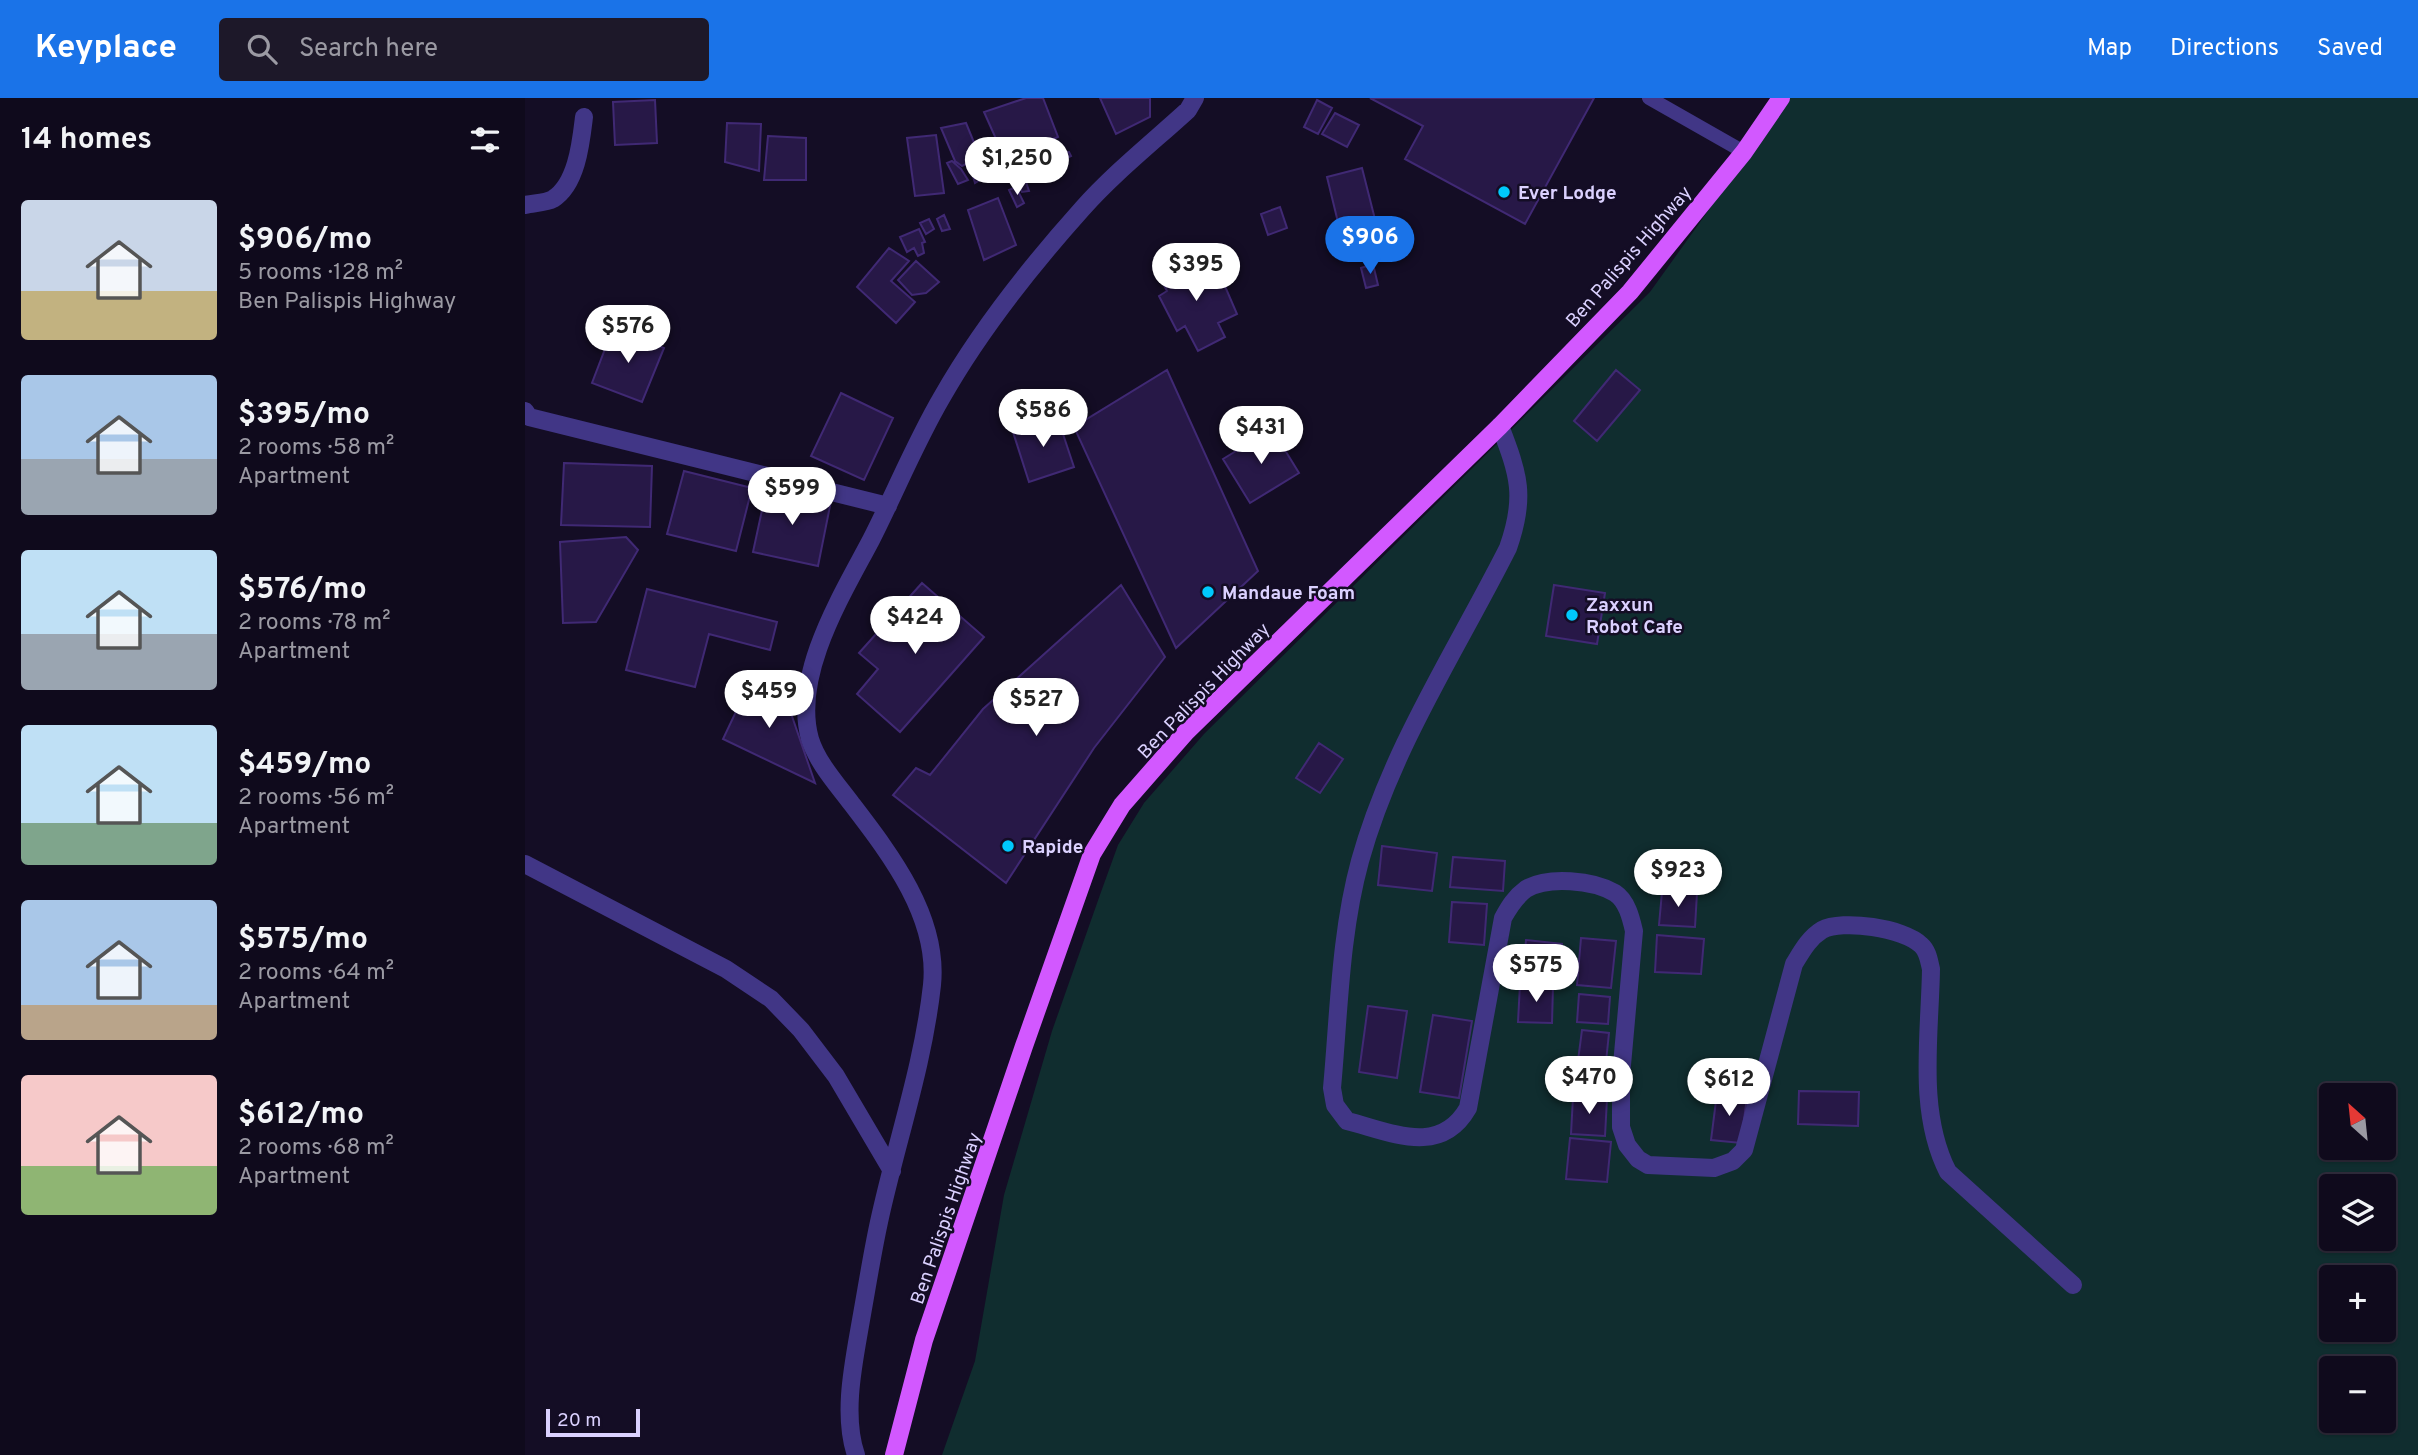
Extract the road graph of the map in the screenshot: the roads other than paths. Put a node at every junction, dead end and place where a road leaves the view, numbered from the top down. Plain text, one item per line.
1 (1195, 98) edge
2 (1649, 98) edge
3 (1781, 98) edge
4 (584, 117) dead end
5 (1744, 152) junction
6 (525, 205) edge
7 (526, 416) edge
8 (1500, 426) junction
9 (888, 506) junction
10 (525, 864) edge
11 (892, 1171) junction
12 (2073, 1285) dead end
13 (856, 1455) edge
14 (894, 1455) edge

1 - 9 street
2 - 5 lane
3 - 5 main road, Ben Palispis Highway
4 - 6 street
5 - 8 main road, Ben Palispis Highway
7 - 9 street
8 - 12 street
8 - 14 main road, Ben Palispis Highway
9 - 11 street
10 - 11 street
11 - 13 street

